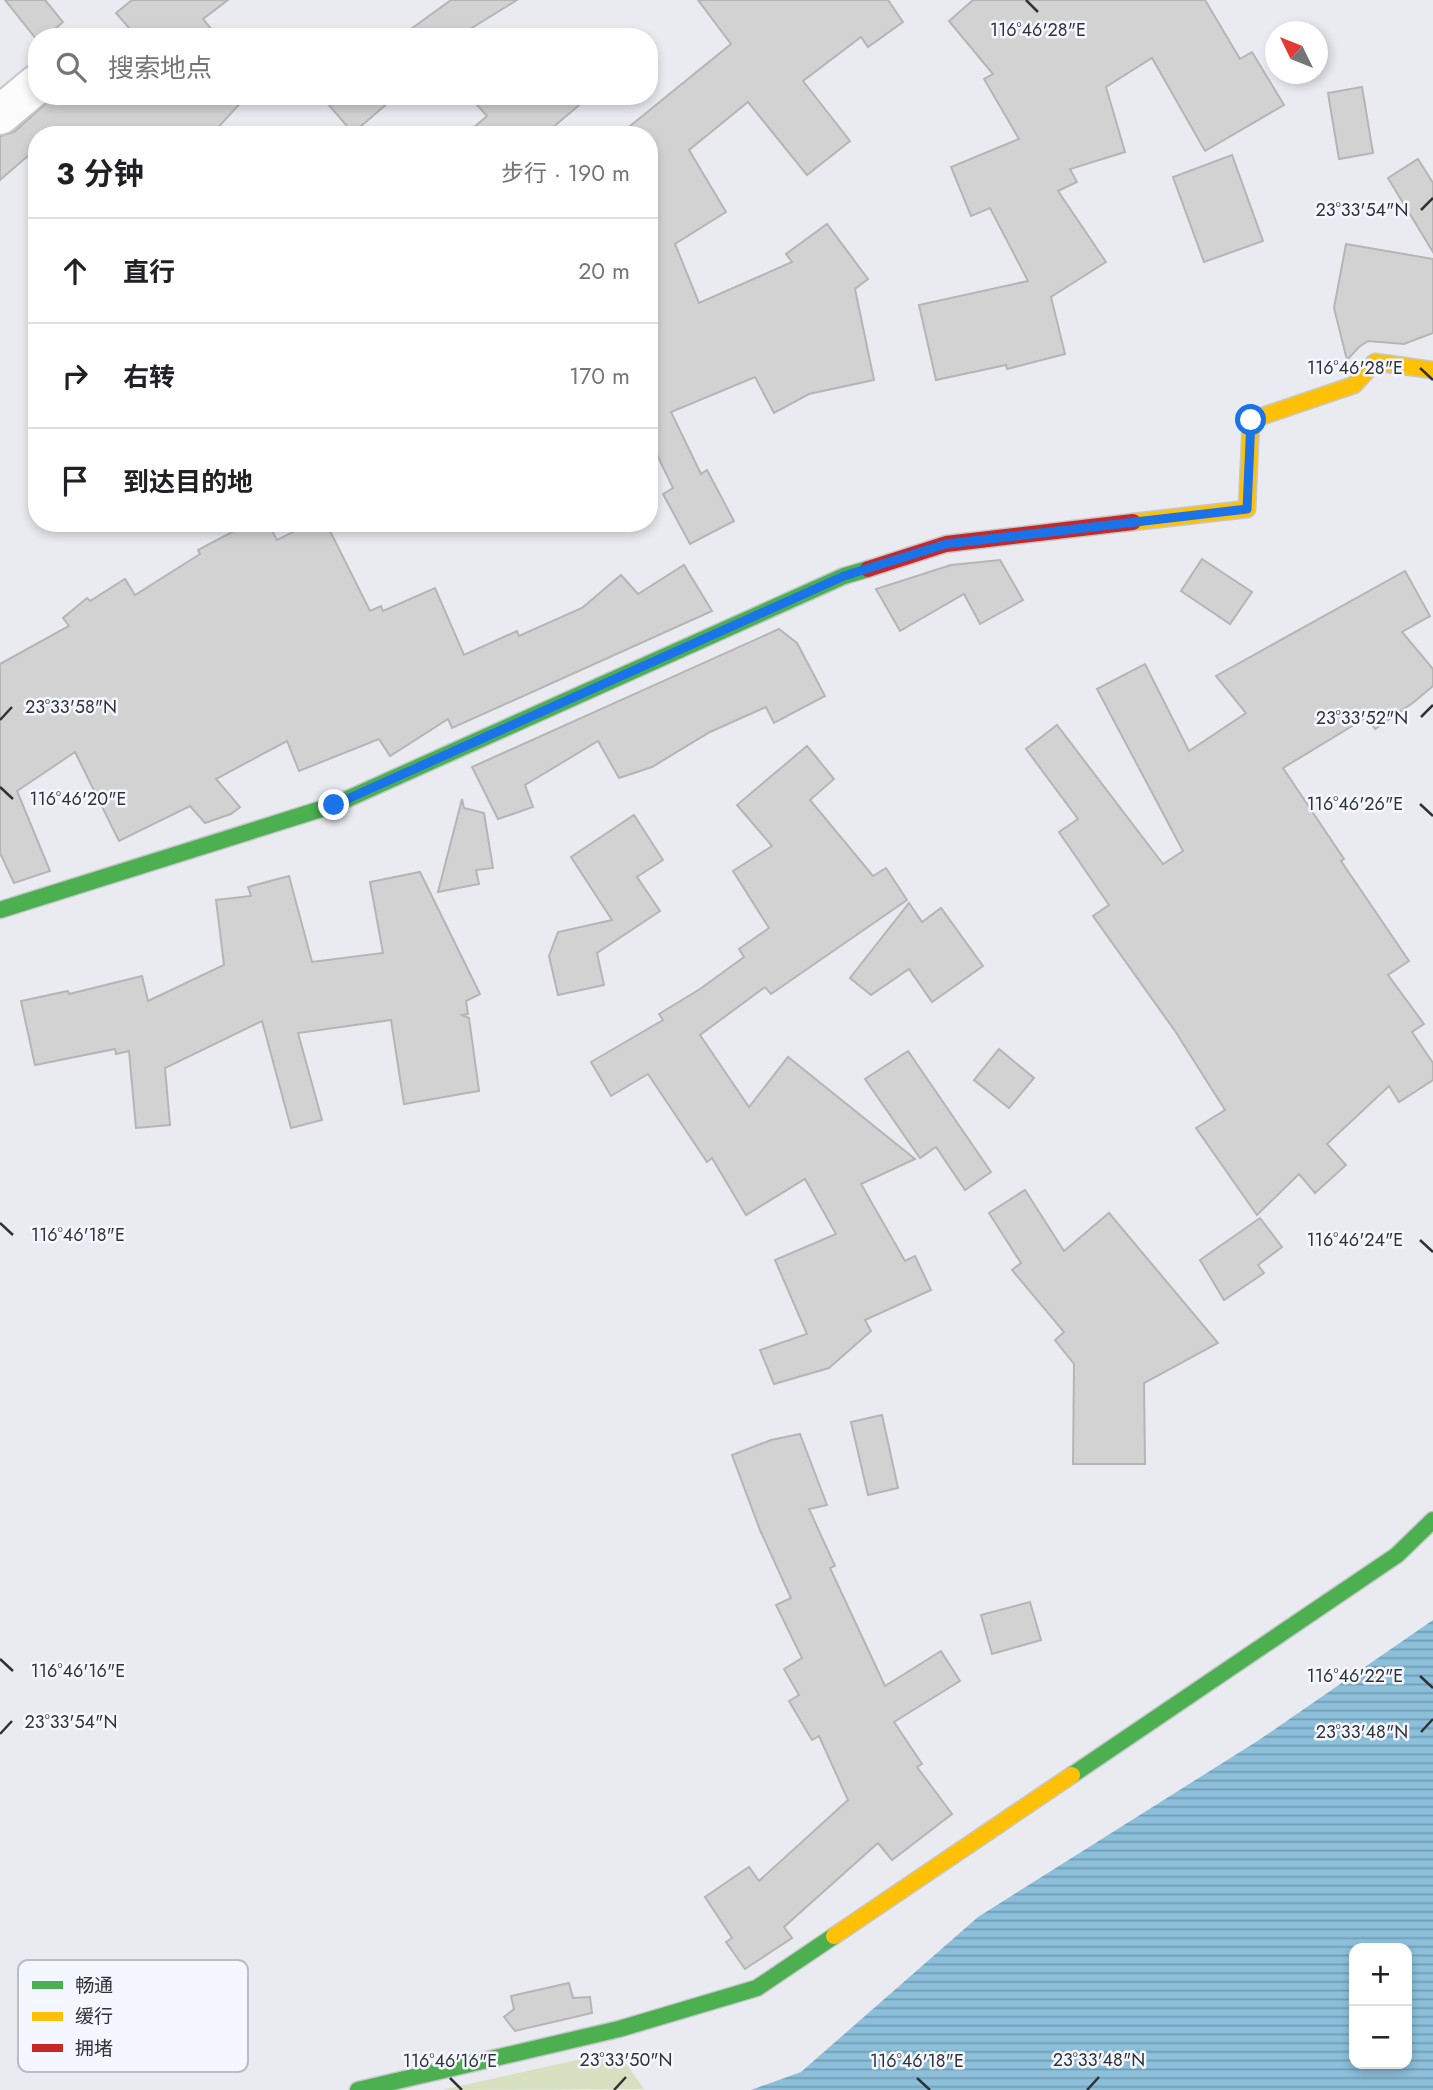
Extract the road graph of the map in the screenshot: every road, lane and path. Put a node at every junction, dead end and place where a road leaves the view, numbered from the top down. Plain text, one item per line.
1 (28, 92) edge
2 (0, 115) edge
3 (1433, 370) edge
4 (0, 910) edge
5 (1433, 1520) edge
6 (358, 2090) edge

1 - 2 street
3 - 4 street
5 - 6 street

